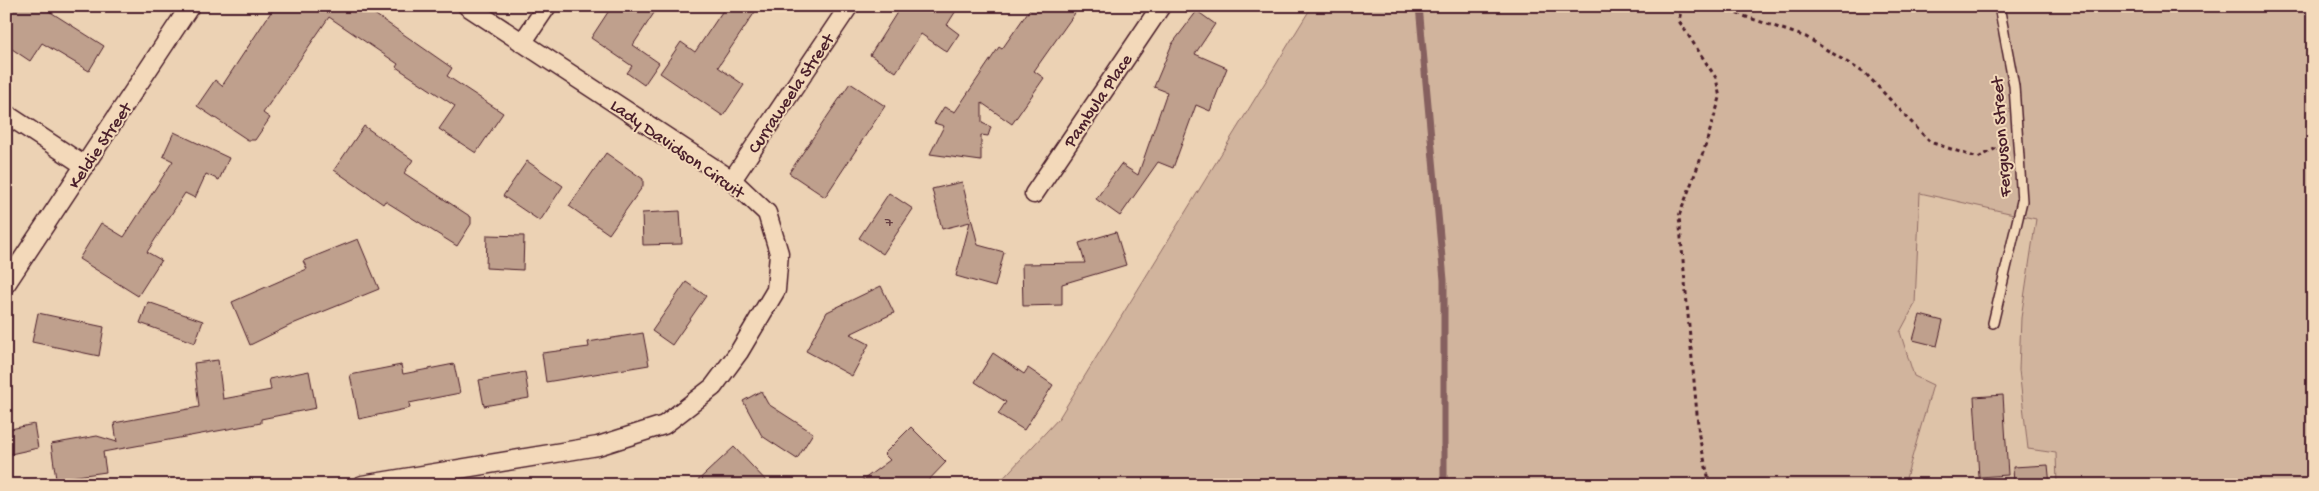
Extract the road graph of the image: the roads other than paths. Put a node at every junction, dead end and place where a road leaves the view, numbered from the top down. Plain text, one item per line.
1 (190, 6) edge
2 (467, 6) edge
3 (548, 6) edge
4 (849, 6) edge
5 (1161, 6) edge
6 (1999, 6) edge
7 (522, 43) junction
8 (6, 114) edge
9 (85, 166) junction
10 (732, 180) junction
11 (1034, 194) dead end
12 (6, 284) edge
13 (1993, 323) dead end
14 (362, 485) edge

1 - 9 street, Keldie Street
2 - 7 street, Lady Davidson Circuit
3 - 7 street
4 - 10 street, Curraweela Street
5 - 11 street, Pambula Place
6 - 13 lane, Ferguson Street
7 - 10 street, Lady Davidson Circuit
8 - 9 street
9 - 12 street, Keldie Street
10 - 14 street, Lady Davidson Circuit

